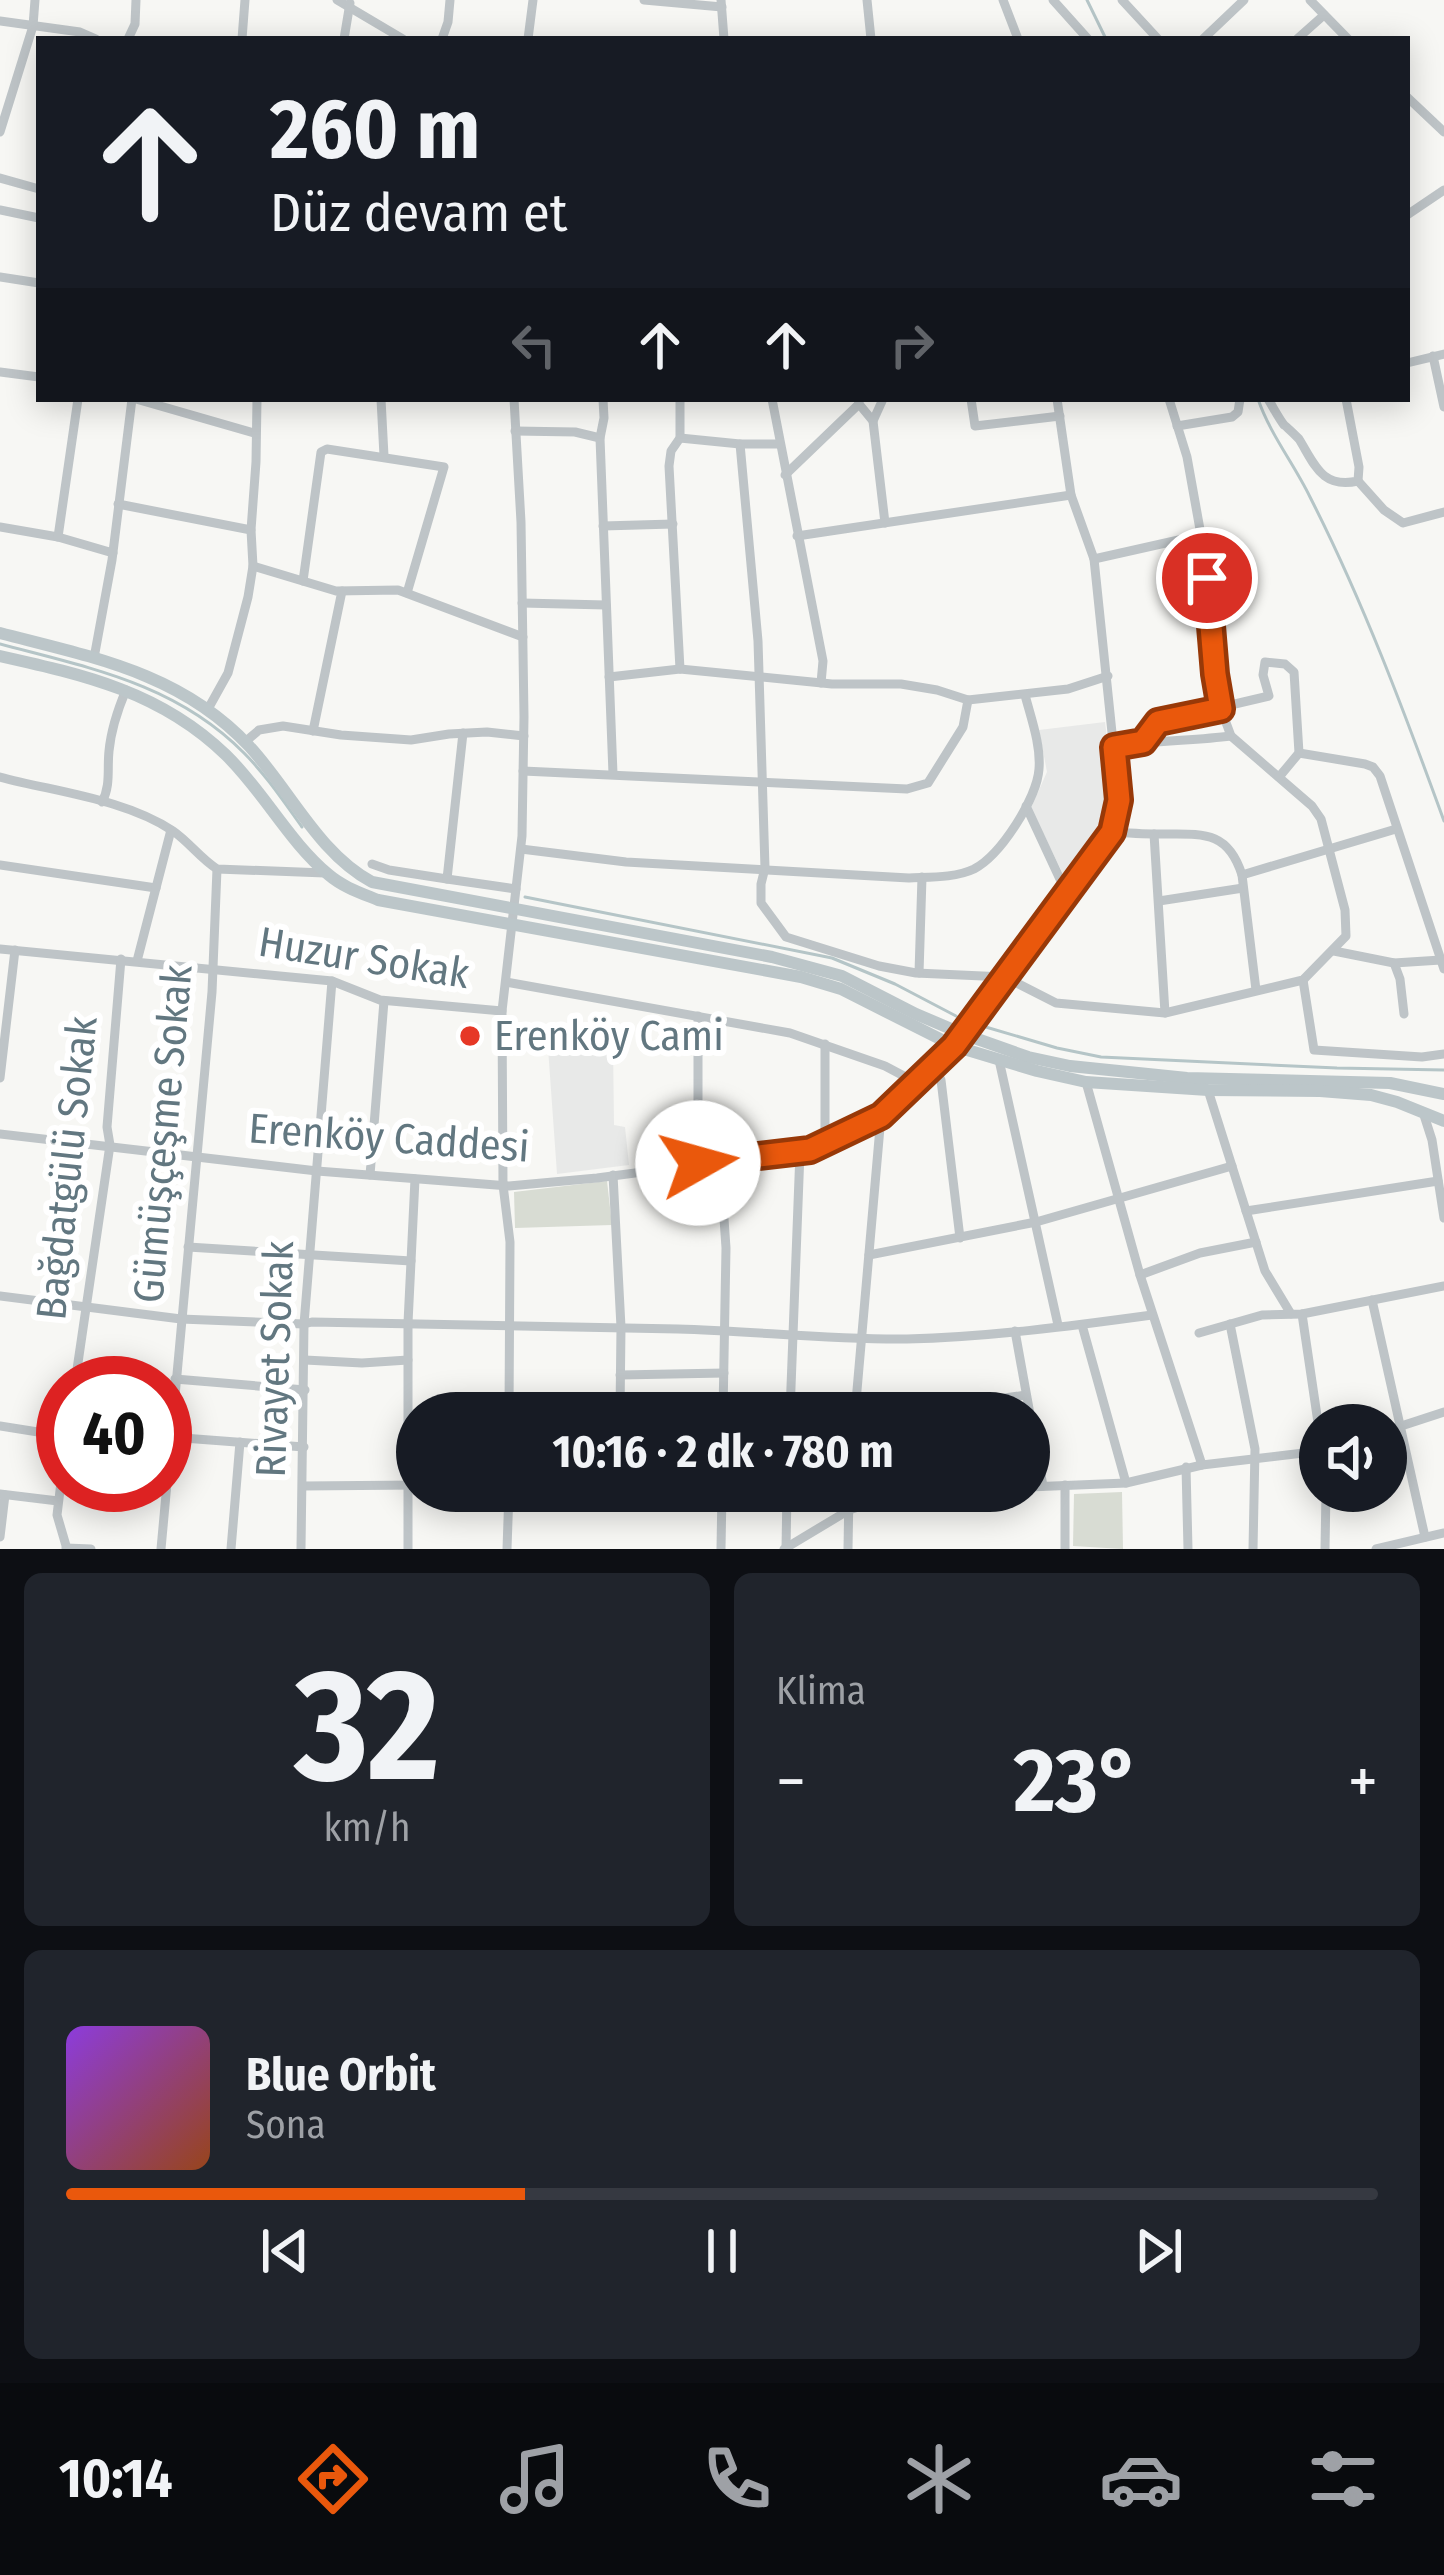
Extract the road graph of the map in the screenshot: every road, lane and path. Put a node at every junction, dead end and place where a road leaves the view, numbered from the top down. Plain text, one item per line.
1 (35, 0) edge
2 (136, 0) edge
3 (245, 0) edge
4 (337, 0) edge
5 (450, 0) edge
6 (533, 0) edge
7 (644, 0) edge
8 (867, 0) edge
9 (1004, 0) edge
10 (1054, 0) edge
11 (1122, 0) edge
12 (1244, 0) edge
13 (1310, 0) edge
14 (350, 3) edge
15 (721, 4) edge
16 (1324, 15) junction
17 (0, 21) edge
18 (33, 26) junction
19 (89, 36) edge
20 (129, 36) edge
21 (242, 36) edge
22 (344, 36) edge
23 (399, 36) edge
24 (443, 36) edge
25 (528, 36) edge
26 (724, 36) edge
27 (871, 36) edge
28 (1017, 36) edge
29 (1085, 36) edge
30 (1155, 36) edge
31 (1206, 36) edge
32 (1300, 36) edge
33 (1345, 36) edge
34 (1410, 100) edge
35 (0, 132) edge
36 (1444, 132) edge
37 (0, 178) edge
38 (36, 188) edge
39 (1444, 190) edge
40 (0, 210) edge
41 (1410, 213) edge
42 (36, 217) edge
43 (0, 278) edge
44 (36, 283) edge
45 (1438, 355) edge
46 (0, 372) edge
47 (36, 377) edge
48 (78, 402) edge
49 (134, 402) edge
50 (156, 402) edge
51 (256, 402) edge
52 (382, 402) edge
53 (514, 402) edge
54 (603, 402) edge
55 (680, 402) edge
56 (773, 402) edge
57 (859, 402) edge
58 (882, 402) edge
59 (971, 402) edge
60 (1058, 402) edge
61 (1170, 402) edge
62 (1240, 402) edge
63 (1270, 402) edge
64 (1347, 402) edge
65 (1444, 407) edge
66 (1060, 416) junction
67 (873, 421) junction
68 (1177, 426) junction
69 (515, 431) junction
70 (254, 433) junction
71 (600, 438) junction
72 (680, 438) junction
73 (740, 444) junction
74 (780, 444) junction
75 (384, 457) junction
76 (785, 475) junction
77 (1358, 481) junction
78 (1071, 495) junction
79 (118, 504) junction
80 (1444, 512) edge
81 (886, 523) junction
82 (673, 524) junction
83 (0, 526) edge
84 (603, 526) junction
85 (250, 530) junction
86 (797, 536) junction
87 (1201, 536) junction
88 (58, 538) junction
89 (113, 554) junction
90 (1094, 559) junction
91 (253, 566) junction
92 (303, 581) junction
93 (342, 591) junction
94 (407, 593) junction
95 (522, 603) junction
96 (606, 605) junction
97 (0, 633) edge
98 (523, 637) junction
99 (0, 656) edge
100 (94, 658) junction
101 (680, 669) junction
102 (760, 676) junction
103 (1108, 676) junction
104 (609, 677) junction
105 (821, 683) junction
106 (126, 690) junction
107 (1025, 695) junction
108 (968, 700) junction
109 (208, 709) junction
110 (1221, 709) junction
111 (313, 731) junction
112 (464, 733) junction
113 (524, 736) junction
114 (1231, 736) junction
115 (245, 742) junction
116 (1143, 742) junction
117 (1114, 747) junction
118 (1299, 753) junction
119 (523, 771) junction
120 (613, 774) junction
121 (0, 777) edge
122 (1279, 777) junction
123 (760, 781) junction
124 (102, 802) junction
125 (1026, 806) junction
126 (1396, 829) junction
127 (171, 830) junction
128 (1112, 832) junction
129 (1154, 834) junction
130 (521, 849) junction
131 (1329, 850) junction
132 (372, 864) dead end
133 (0, 865) edge
134 (765, 868) junction
135 (217, 869) junction
136 (326, 873) junction
137 (1242, 875) junction
138 (922, 878) junction
139 (447, 879) junction
140 (156, 888) junction
141 (1244, 888) junction
142 (516, 889) junction
143 (1066, 892) junction
144 (1159, 901) junction
145 (514, 908) junction
146 (512, 925) junction
147 (0, 949) edge
148 (15, 950) junction
149 (1334, 951) junction
150 (122, 959) junction
151 (137, 961) junction
152 (1394, 963) junction
153 (1443, 965) edge
154 (211, 969) junction
155 (920, 973) junction
156 (1005, 977) junction
157 (1303, 980) junction
158 (332, 981) junction
159 (506, 982) junction
160 (1256, 990) junction
161 (384, 1001) junction
162 (502, 1011) junction
163 (1165, 1012) junction
164 (1404, 1014) dead end
165 (698, 1016) junction
166 (963, 1034) junction
167 (825, 1044) junction
168 (954, 1046) junction
169 (1444, 1054) edge
170 (999, 1060) junction
171 (934, 1066) junction
172 (0, 1078) edge
173 (1086, 1082) junction
174 (917, 1083) junction
175 (1208, 1090) junction
176 (1444, 1094) edge
177 (1423, 1111) junction
178 (881, 1116) junction
179 (1444, 1121) edge
180 (0, 1134) edge
181 (824, 1143) junction
182 (110, 1145) junction
183 (800, 1151) junction
184 (196, 1156) junction
185 (720, 1160) junction
186 (698, 1163) junction
187 (1232, 1166) junction
188 (317, 1171) junction
189 (370, 1175) junction
190 (613, 1175) junction
191 (415, 1179) junction
192 (1438, 1180) junction
193 (503, 1185) junction
194 (1120, 1198) junction
195 (1246, 1211) junction
196 (1444, 1218) edge
197 (1036, 1222) junction
198 (960, 1238) junction
199 (1256, 1242) junction
200 (188, 1246) junction
201 (310, 1256) junction
202 (869, 1256) junction
203 (411, 1261) junction
204 (1140, 1275) junction
205 (1444, 1286) edge
206 (0, 1296) edge
207 (1372, 1300) junction
208 (86, 1307) junction
209 (1296, 1314) junction
210 (1152, 1315) junction
211 (181, 1319) junction
212 (408, 1323) junction
213 (304, 1324) junction
214 (509, 1324) junction
215 (1231, 1324) junction
216 (1058, 1325) junction
217 (1082, 1325) junction
218 (621, 1327) junction
219 (724, 1330) junction
220 (1015, 1330) junction
221 (1199, 1333) dead end
222 (792, 1334) junction
223 (861, 1339) junction
224 (79, 1356) edge
225 (177, 1356) edge
226 (304, 1360) junction
227 (408, 1360) junction
228 (724, 1373) junction
229 (620, 1375) junction
230 (192, 1380) edge
231 (305, 1390) junction
232 (409, 1392) edge
233 (509, 1392) edge
234 (620, 1392) edge
235 (724, 1392) edge
236 (791, 1392) edge
237 (857, 1392) edge
238 (1025, 1392) edge
239 (1314, 1404) edge
240 (1393, 1404) edge
241 (1444, 1412) edge
242 (1407, 1424) edge
243 (0, 1426) edge
244 (36, 1432) edge
245 (192, 1439) edge
246 (240, 1442) junction
247 (304, 1448) junction
248 (1299, 1454) edge
249 (1255, 1460) junction
250 (1407, 1464) edge
251 (1202, 1465) junction
252 (1186, 1468) junction
253 (1126, 1483) junction
254 (396, 1485) edge
255 (303, 1486) junction
256 (1050, 1486) edge
257 (1065, 1486) junction
258 (3, 1494) edge
259 (36, 1499) edge
260 (57, 1512) edge
261 (164, 1512) edge
262 (410, 1512) edge
263 (508, 1512) edge
264 (722, 1512) edge
265 (786, 1512) edge
266 (846, 1512) edge
267 (849, 1512) edge
268 (1326, 1512) edge
269 (1444, 1533) edge
270 (0, 1537) edge
271 (1425, 1538) junction
272 (1402, 1546) edge
273 (66, 1548) edge
274 (91, 1549) edge
275 (161, 1549) edge
276 (231, 1549) edge
277 (302, 1549) edge
278 (408, 1549) edge
279 (507, 1549) edge
280 (721, 1549) edge
281 (785, 1549) edge
282 (848, 1549) edge
283 (1065, 1549) edge
284 (1187, 1549) edge
285 (1253, 1549) edge
286 (1325, 1549) edge
287 (1376, 1549) edge

1 - 18 street
2 - 20 street
3 - 21 street
4 - 14 street
5 - 24 street
6 - 25 street
7 - 15 street
8 - 27 street
9 - 28 street
10 - 29 street
11 - 30 street
12 - 31 street
13 - 16 street
14 - 22 street
14 - 23 street
15 - 26 street
16 - 32 street
16 - 33 street
17 - 18 street
18 - 19 street
18 - 35 street
34 - 36 street
37 - 38 street
39 - 41 street
40 - 42 street
43 - 44 street
45 - 65 street
46 - 47 street
48 - 88 street
49 - 79 street
50 - 70 street
51 - 70 street
52 - 75 street
53 - 69 street
54 - 71 street
55 - 72 street
56 - 74 street
57 - 67 street
57 - 76 street
58 - 67 street
59 - 66 street
60 - 66 street
61 - 68 street
62 - 68 street
63 - 77 street
64 - 77 street
66 - 78 street
67 - 81 street
68 - 87 street
69 - 71 street
69 - 95 street
70 - 85 street
71 - 84 street
72 - 73 street
72 - 82 street
73 - 74 street
73 - 102 street
74 - 76 street
75 - 92 street
75 - 94 street
76 - 86 street
77 - 80 street
78 - 81 street
78 - 90 street
79 - 85 street
79 - 89 street
81 - 86 street
82 - 84 street
82 - 101 street
83 - 88 street
84 - 96 street
85 - 91 street
86 - 105 street
87 - 90 street
87 - 110 street
88 - 89 street
89 - 100 street
90 - 103 street
91 - 92 street
91 - 109 street
92 - 93 street
93 - 94 street
93 - 111 street
94 - 98 street
95 - 96 street
95 - 98 street
96 - 104 street
97 - 100 main road
98 - 113 street
99 - 106 main road
100 - 109 main road
101 - 102 street
101 - 104 street
102 - 105 street
102 - 123 street
103 - 107 street
103 - 117 street
104 - 120 street
105 - 108 street
106 - 124 street
106 - 136 main road
107 - 108 street
107 - 125 street
108 - 123 street
109 - 115 main road
110 - 114 street
110 - 116 street
110 - 118 street
111 - 112 street
111 - 115 street
112 - 113 street
112 - 139 street
113 - 119 street
114 - 116 street
114 - 122 street
115 - 145 main road
116 - 117 street
117 - 128 street
118 - 122 street
118 - 126 street
119 - 120 street
119 - 130 street
120 - 123 street
121 - 124 street
122 - 131 street
123 - 134 street
124 - 127 street
125 - 138 street
125 - 143 street
126 - 131 street
126 - 153 street
127 - 135 street
127 - 140 street
128 - 129 street
128 - 143 street, Erenköy Caddesi
129 - 137 street
129 - 144 street
130 - 134 street
130 - 142 street
131 - 137 street
131 - 149 street
132 - 139 street
133 - 140 street
134 - 138 street
134 - 155 street
135 - 136 street
135 - 154 street, Gümüşçeşme Sokak
136 - 146 main road
137 - 141 street
138 - 155 street
139 - 142 street
140 - 151 street
141 - 144 street
141 - 160 street
142 - 145 street
143 - 156 street, Erenköy Caddesi
144 - 163 street
145 - 146 street
145 - 166 main road
146 - 159 street
146 - 168 main road
147 - 148 street, Huzur Sokak
148 - 150 street, Huzur Sokak
148 - 172 street
149 - 152 street
149 - 157 street
150 - 151 street, Huzur Sokak
150 - 182 street, Bağdatgülü Sokak
151 - 154 street, Huzur Sokak
152 - 153 street
152 - 164 street
154 - 158 street, Huzur Sokak
154 - 184 street, Gümüşçeşme Sokak
155 - 156 street
156 - 163 street
156 - 166 street, Erenköy Caddesi
157 - 160 street
157 - 169 street
158 - 161 street, Huzur Sokak
158 - 188 street, Rivayet Sokak
159 - 162 street
159 - 165 street
160 - 163 street
161 - 162 street, Huzur Sokak
161 - 189 street
162 - 193 street
165 - 167 street
165 - 186 street
166 - 168 street, Erenköy Caddesi
166 - 176 main road
167 - 174 street
167 - 181 street
168 - 170 main road
168 - 171 street, Erenköy Caddesi
170 - 173 main road
170 - 197 street
171 - 174 street, Erenköy Caddesi
171 - 198 street
173 - 175 main road
173 - 194 street
174 - 178 street, Erenköy Caddesi
175 - 177 main road
175 - 187 street
177 - 179 main road
177 - 192 street
178 - 181 street, Erenköy Caddesi
178 - 202 street
180 - 182 street, Erenköy Caddesi
181 - 183 street, Erenköy Caddesi
182 - 184 street, Erenköy Caddesi
182 - 208 street, Bağdatgülü Sokak
183 - 185 street, Erenköy Caddesi
183 - 222 street
184 - 188 street, Erenköy Caddesi
184 - 200 street, Gümüşçeşme Sokak
185 - 186 street, Erenköy Caddesi
185 - 219 street
186 - 190 street, Erenköy Caddesi
187 - 194 street
187 - 195 street
188 - 189 street, Erenköy Caddesi
188 - 201 street, Rivayet Sokak
189 - 191 street, Erenköy Caddesi
190 - 193 street, Erenköy Caddesi
190 - 218 street
191 - 193 street, Erenköy Caddesi
191 - 203 street
192 - 195 street
192 - 196 street
193 - 214 street
194 - 197 street
194 - 204 street
195 - 199 street
197 - 198 street
197 - 216 street
198 - 202 street
199 - 204 street
199 - 209 street
200 - 201 street
200 - 211 street, Gümüşçeşme Sokak
201 - 203 street
201 - 213 street, Rivayet Sokak
202 - 223 street
203 - 212 street
204 - 210 street
205 - 207 street
206 - 208 street
207 - 209 street
207 - 240 street
208 - 211 street
208 - 224 street, Bağdatgülü Sokak
209 - 215 street
209 - 239 street
210 - 217 street
210 - 251 street
211 - 213 street
211 - 225 street, Gümüşçeşme Sokak
212 - 213 street
212 - 214 street
212 - 227 street
213 - 226 street, Rivayet Sokak
214 - 218 street
214 - 233 street
215 - 221 street
215 - 249 street
216 - 217 street
216 - 220 street
217 - 253 street
218 - 219 street
218 - 229 street
219 - 222 street
219 - 228 street
220 - 223 street
220 - 238 street
222 - 223 street
222 - 236 street
223 - 237 street
226 - 227 street
226 - 231 street, Rivayet Sokak
227 - 232 street
228 - 229 street
228 - 235 street
229 - 234 street
230 - 231 street
231 - 247 street, Rivayet Sokak
241 - 242 street
243 - 244 street
245 - 246 street
246 - 247 street
246 - 276 street
247 - 255 street, Rivayet Sokak
248 - 249 street
249 - 251 street
249 - 285 street
250 - 271 street
251 - 252 street
252 - 253 street
252 - 284 street
253 - 257 street
254 - 255 street
255 - 277 street, Rivayet Sokak
256 - 257 street
257 - 283 street
258 - 259 street
258 - 270 street
260 - 273 street
261 - 275 street, Gümüşçeşme Sokak
262 - 278 street
263 - 279 street
264 - 280 street
265 - 281 street
266 - 281 street
267 - 282 street
268 - 286 street
269 - 271 street
271 - 272 street
272 - 287 street
273 - 274 street

